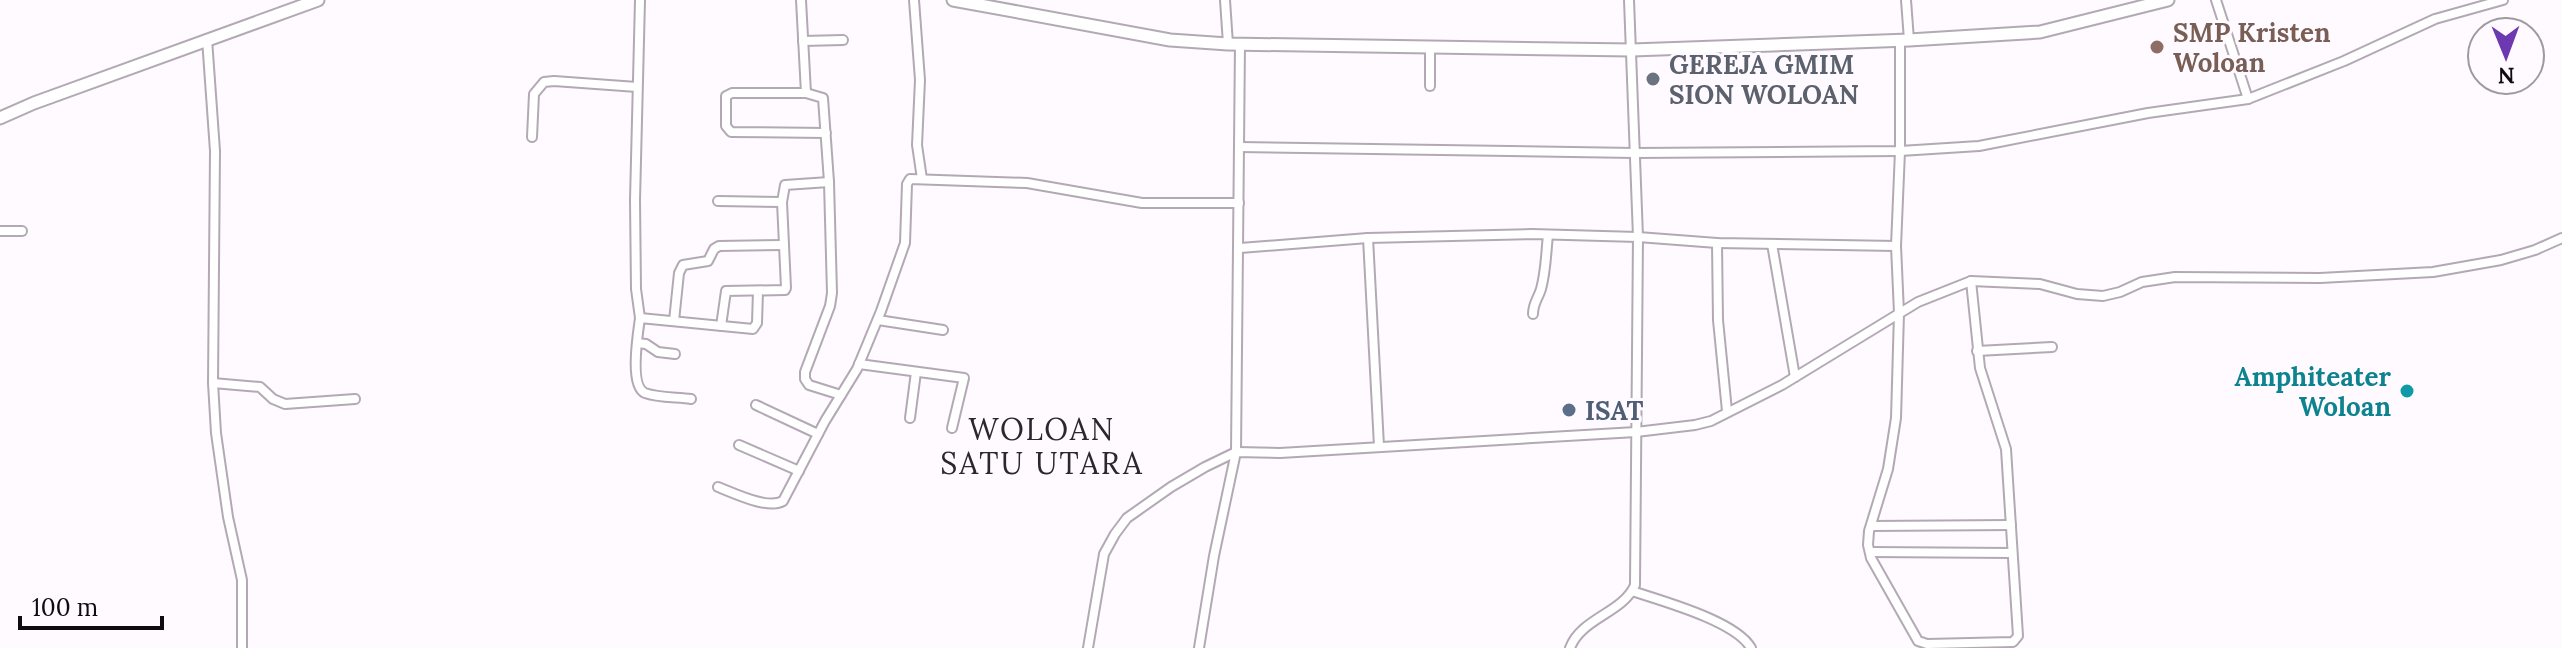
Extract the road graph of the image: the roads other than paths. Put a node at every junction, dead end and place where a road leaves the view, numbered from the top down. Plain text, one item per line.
1 (318, 0) edge
2 (640, 0) edge
3 (801, 0) edge
4 (914, 0) edge
5 (953, 0) edge
6 (1225, 0) edge
7 (1629, 0) edge
8 (1906, 0) edge
9 (2168, 0) edge
10 (2216, 0) edge
11 (2503, 0) edge
12 (207, 39) junction
13 (843, 40) dead end
14 (1905, 40) junction
15 (803, 41) junction
16 (1234, 44) junction
17 (1430, 47) junction
18 (1632, 50) junction
19 (1430, 86) dead end
20 (637, 87) junction
21 (806, 93) junction
22 (2248, 99) junction
23 (0, 118) edge
24 (826, 133) junction
25 (532, 137) dead end
26 (1239, 147) junction
27 (1900, 151) junction
28 (1635, 153) junction
29 (922, 179) junction
30 (829, 182) junction
31 (718, 201) dead end
32 (782, 202) junction
33 (1239, 203) junction
34 (0, 231) edge
35 (22, 231) dead end
36 (1548, 235) junction
37 (1638, 237) junction
38 (1368, 238) junction
39 (2562, 238) edge
40 (1717, 243) junction
41 (1772, 244) junction
42 (784, 245) junction
43 (1896, 246) junction
44 (1240, 248) junction
45 (1971, 281) junction
46 (758, 291) junction
47 (1899, 313) junction
48 (1533, 314) dead end
49 (640, 318) junction
50 (878, 320) junction
51 (674, 321) junction
52 (721, 326) junction
53 (943, 330) dead end
54 (637, 343) junction
55 (2052, 347) dead end
56 (1977, 351) junction
57 (675, 354) dead end
58 (859, 364) junction
59 (916, 372) junction
60 (1795, 377) junction
61 (213, 383) junction
62 (841, 395) junction
63 (355, 399) dead end
64 (691, 399) dead end
65 (756, 405) dead end
66 (1727, 411) junction
67 (910, 418) dead end
68 (952, 428) dead end
69 (1636, 432) junction
70 (818, 434) junction
71 (739, 445) dead end
72 (1379, 446) junction
73 (1236, 452) junction
74 (799, 471) junction
75 (718, 487) dead end
76 (2011, 525) junction
77 (1871, 526) junction
78 (1870, 552) junction
79 (2012, 553) junction
80 (1632, 591) junction
81 (242, 648) edge
82 (1088, 648) edge
83 (1199, 648) edge
84 (1570, 648) edge
85 (1751, 648) edge

1 - 12 main road
2 - 20 street
3 - 15 street
4 - 29 street
5 - 16 main road
6 - 16 street
7 - 18 street
8 - 14 street
9 - 14 main road
10 - 22 street
11 - 22 street
12 - 23 main road
12 - 61 street
13 - 15 street
14 - 18 main road
14 - 27 street
15 - 21 street
16 - 17 main road
16 - 26 street
17 - 18 main road
17 - 19 street
18 - 28 street
20 - 25 street
20 - 49 street
21 - 24 street
21 - 24 street
22 - 27 street
24 - 30 street
26 - 28 street
26 - 33 street
27 - 28 street
27 - 43 street
28 - 37 street
29 - 33 street
29 - 50 street
30 - 32 street
30 - 62 street
31 - 32 street
32 - 42 street
33 - 44 street
34 - 35 street
36 - 37 street
36 - 38 street
36 - 48 street
37 - 40 street
37 - 69 street
38 - 44 street
38 - 72 street
39 - 45 street
40 - 41 street
40 - 66 street
41 - 43 street
41 - 60 street
42 - 46 street
42 - 51 street
43 - 47 street
44 - 73 street
45 - 47 street
45 - 56 street
46 - 52 street
46 - 52 street
47 - 60 street
47 - 77 street
49 - 51 street
49 - 54 street
50 - 53 street
50 - 58 street
51 - 52 street
54 - 57 street
54 - 64 street
55 - 56 street
56 - 76 street
58 - 59 street
58 - 62 street
59 - 67 street
59 - 68 street
60 - 66 street
61 - 63 street
61 - 81 street
62 - 70 street
65 - 70 street
66 - 69 street
69 - 72 street
69 - 80 street
70 - 74 street
71 - 74 street
72 - 73 street
73 - 82 street
73 - 83 street
74 - 75 street
76 - 77 street
76 - 79 street
77 - 78 street
78 - 79 street
78 - 79 street
80 - 84 street
80 - 85 street

